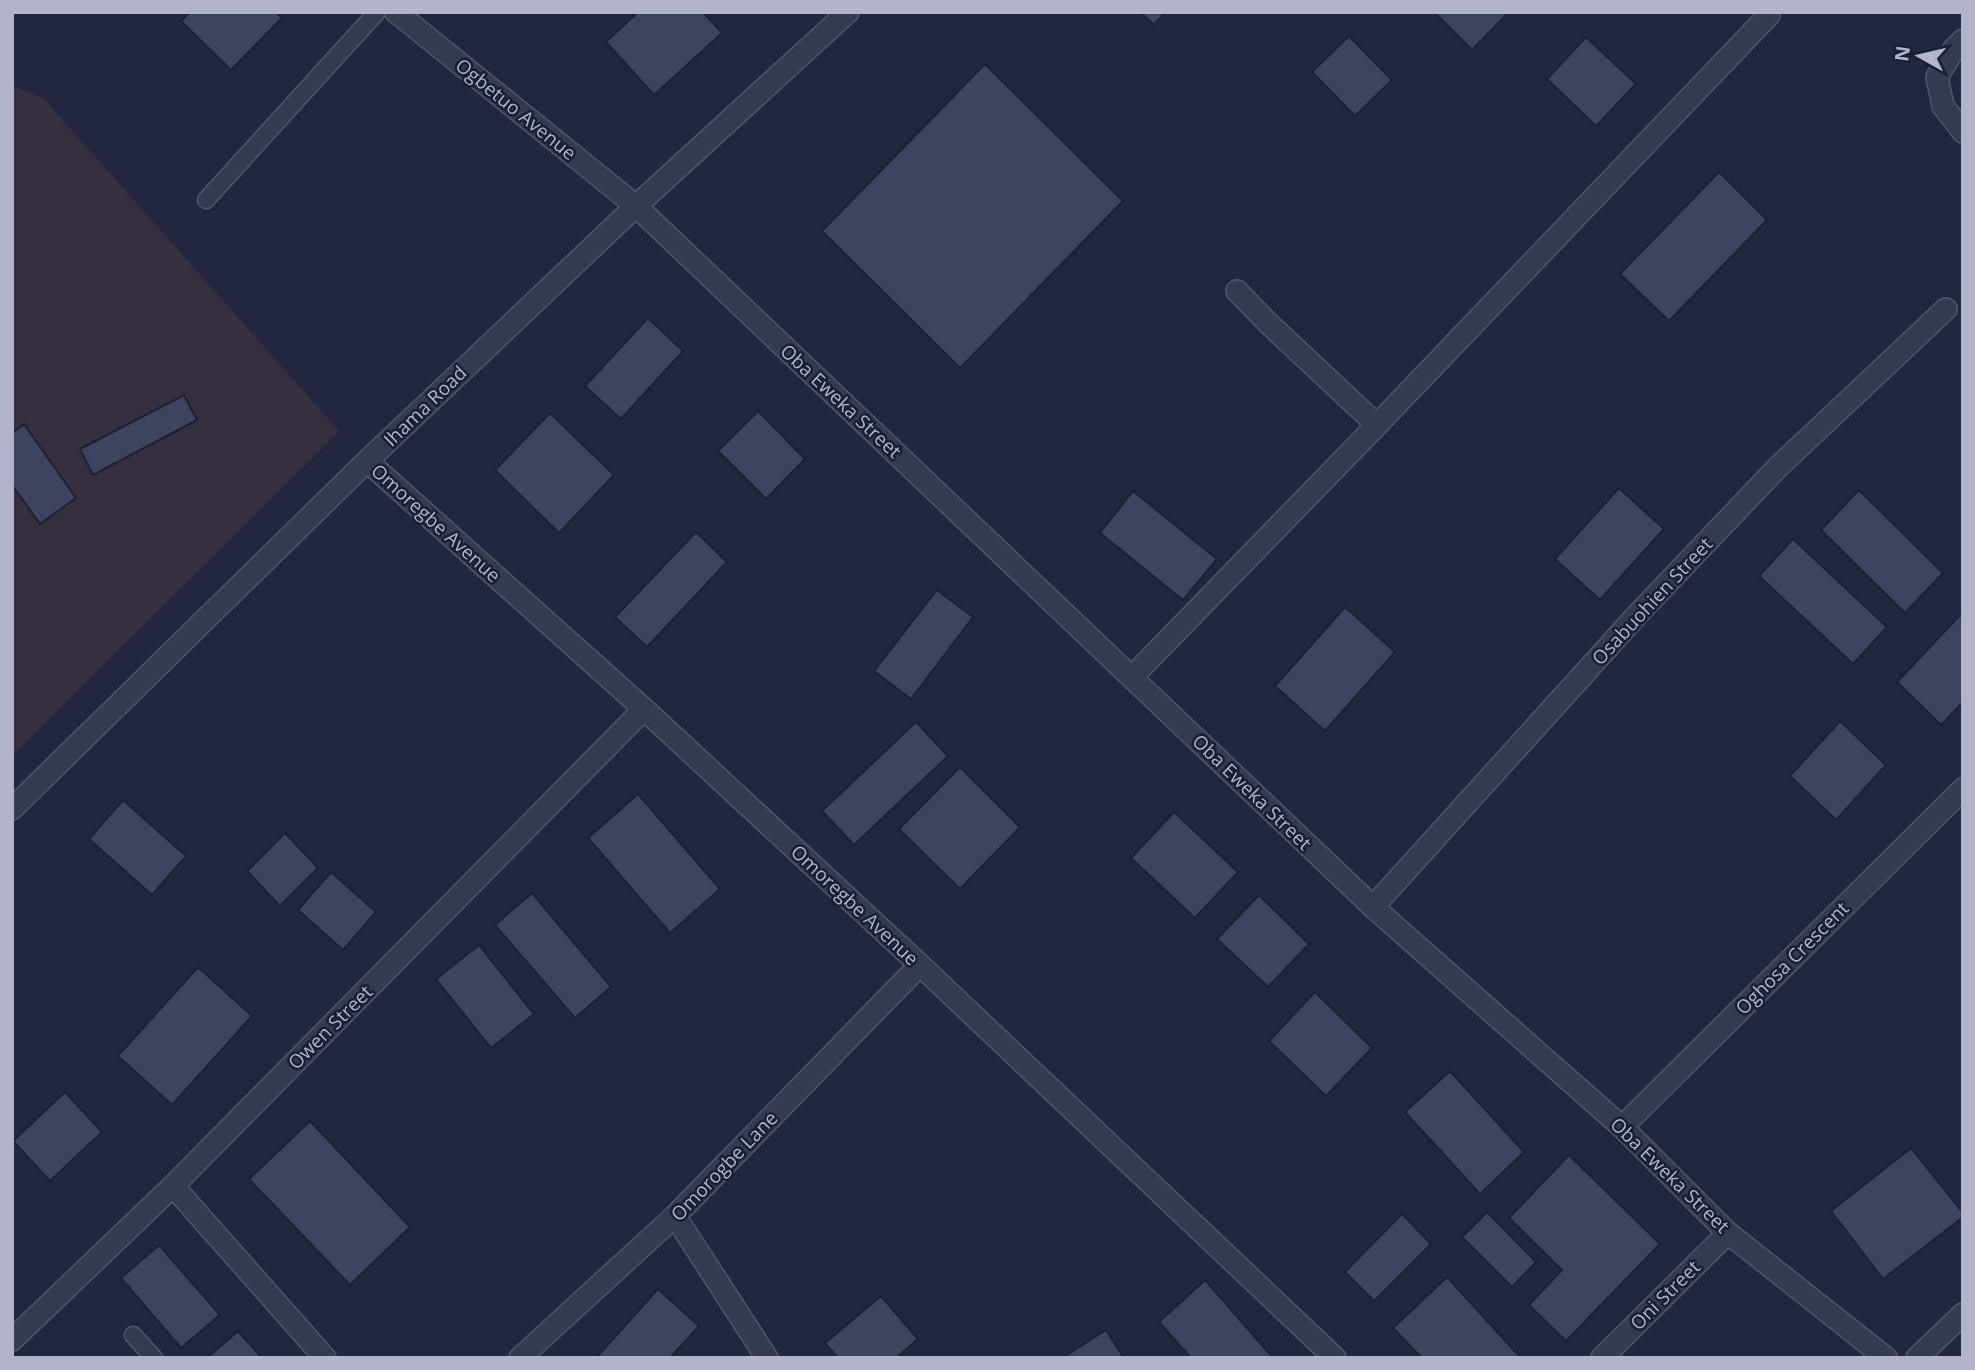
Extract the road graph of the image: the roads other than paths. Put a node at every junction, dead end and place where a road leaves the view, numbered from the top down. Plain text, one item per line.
1 (377, 12) edge
2 (396, 12) edge
3 (848, 12) edge
4 (1769, 15) dead end
5 (1963, 40) edge
6 (1963, 132) edge
7 (206, 200) dead end
8 (636, 206) junction
9 (1237, 291) dead end
10 (1946, 309) dead end
11 (1377, 425) junction
12 (367, 461) junction
13 (1132, 677) junction
14 (644, 709) junction
15 (1963, 789) edge
16 (12, 809) edge
17 (1373, 907) junction
18 (920, 965) junction
19 (1622, 1127) junction
20 (173, 1186) junction
21 (675, 1216) junction
22 (1728, 1233) junction
23 (1963, 1314) edge
24 (133, 1335) dead end
25 (12, 1340) edge
26 (154, 1358) edge
27 (325, 1358) edge
28 (520, 1358) edge
29 (767, 1358) edge
30 (1335, 1358) edge
31 (1602, 1358) edge
32 (1886, 1358) edge
33 (1917, 1358) edge

1 - 7 lane
2 - 8 street, Ogbetuo Avenue
3 - 8 street, Ihama Road
4 - 11 street
5 - 6 street
8 - 12 street, Ihama Road
8 - 13 street, Oba Eweka Street
9 - 11 street
10 - 17 street, Osabuohien Street
11 - 13 street
12 - 14 street, Omoregbe Avenue
12 - 16 street, Ihama Road
13 - 17 street, Oba Eweka Street
14 - 18 street, Omoregbe Avenue
14 - 20 street, Owen Street
15 - 19 street, Oghosa Crescent
17 - 19 street, Oba Eweka Street
18 - 21 street, Omorogbe Lane
18 - 30 street, Omoregbe Avenue
19 - 22 street, Oba Eweka Street
20 - 25 street, Owen Street
20 - 27 street
21 - 28 street, Omorogbe Lane
21 - 29 street
22 - 31 street, Oni Street
22 - 32 street, Oba Eweka Street
23 - 33 street
24 - 26 lane

